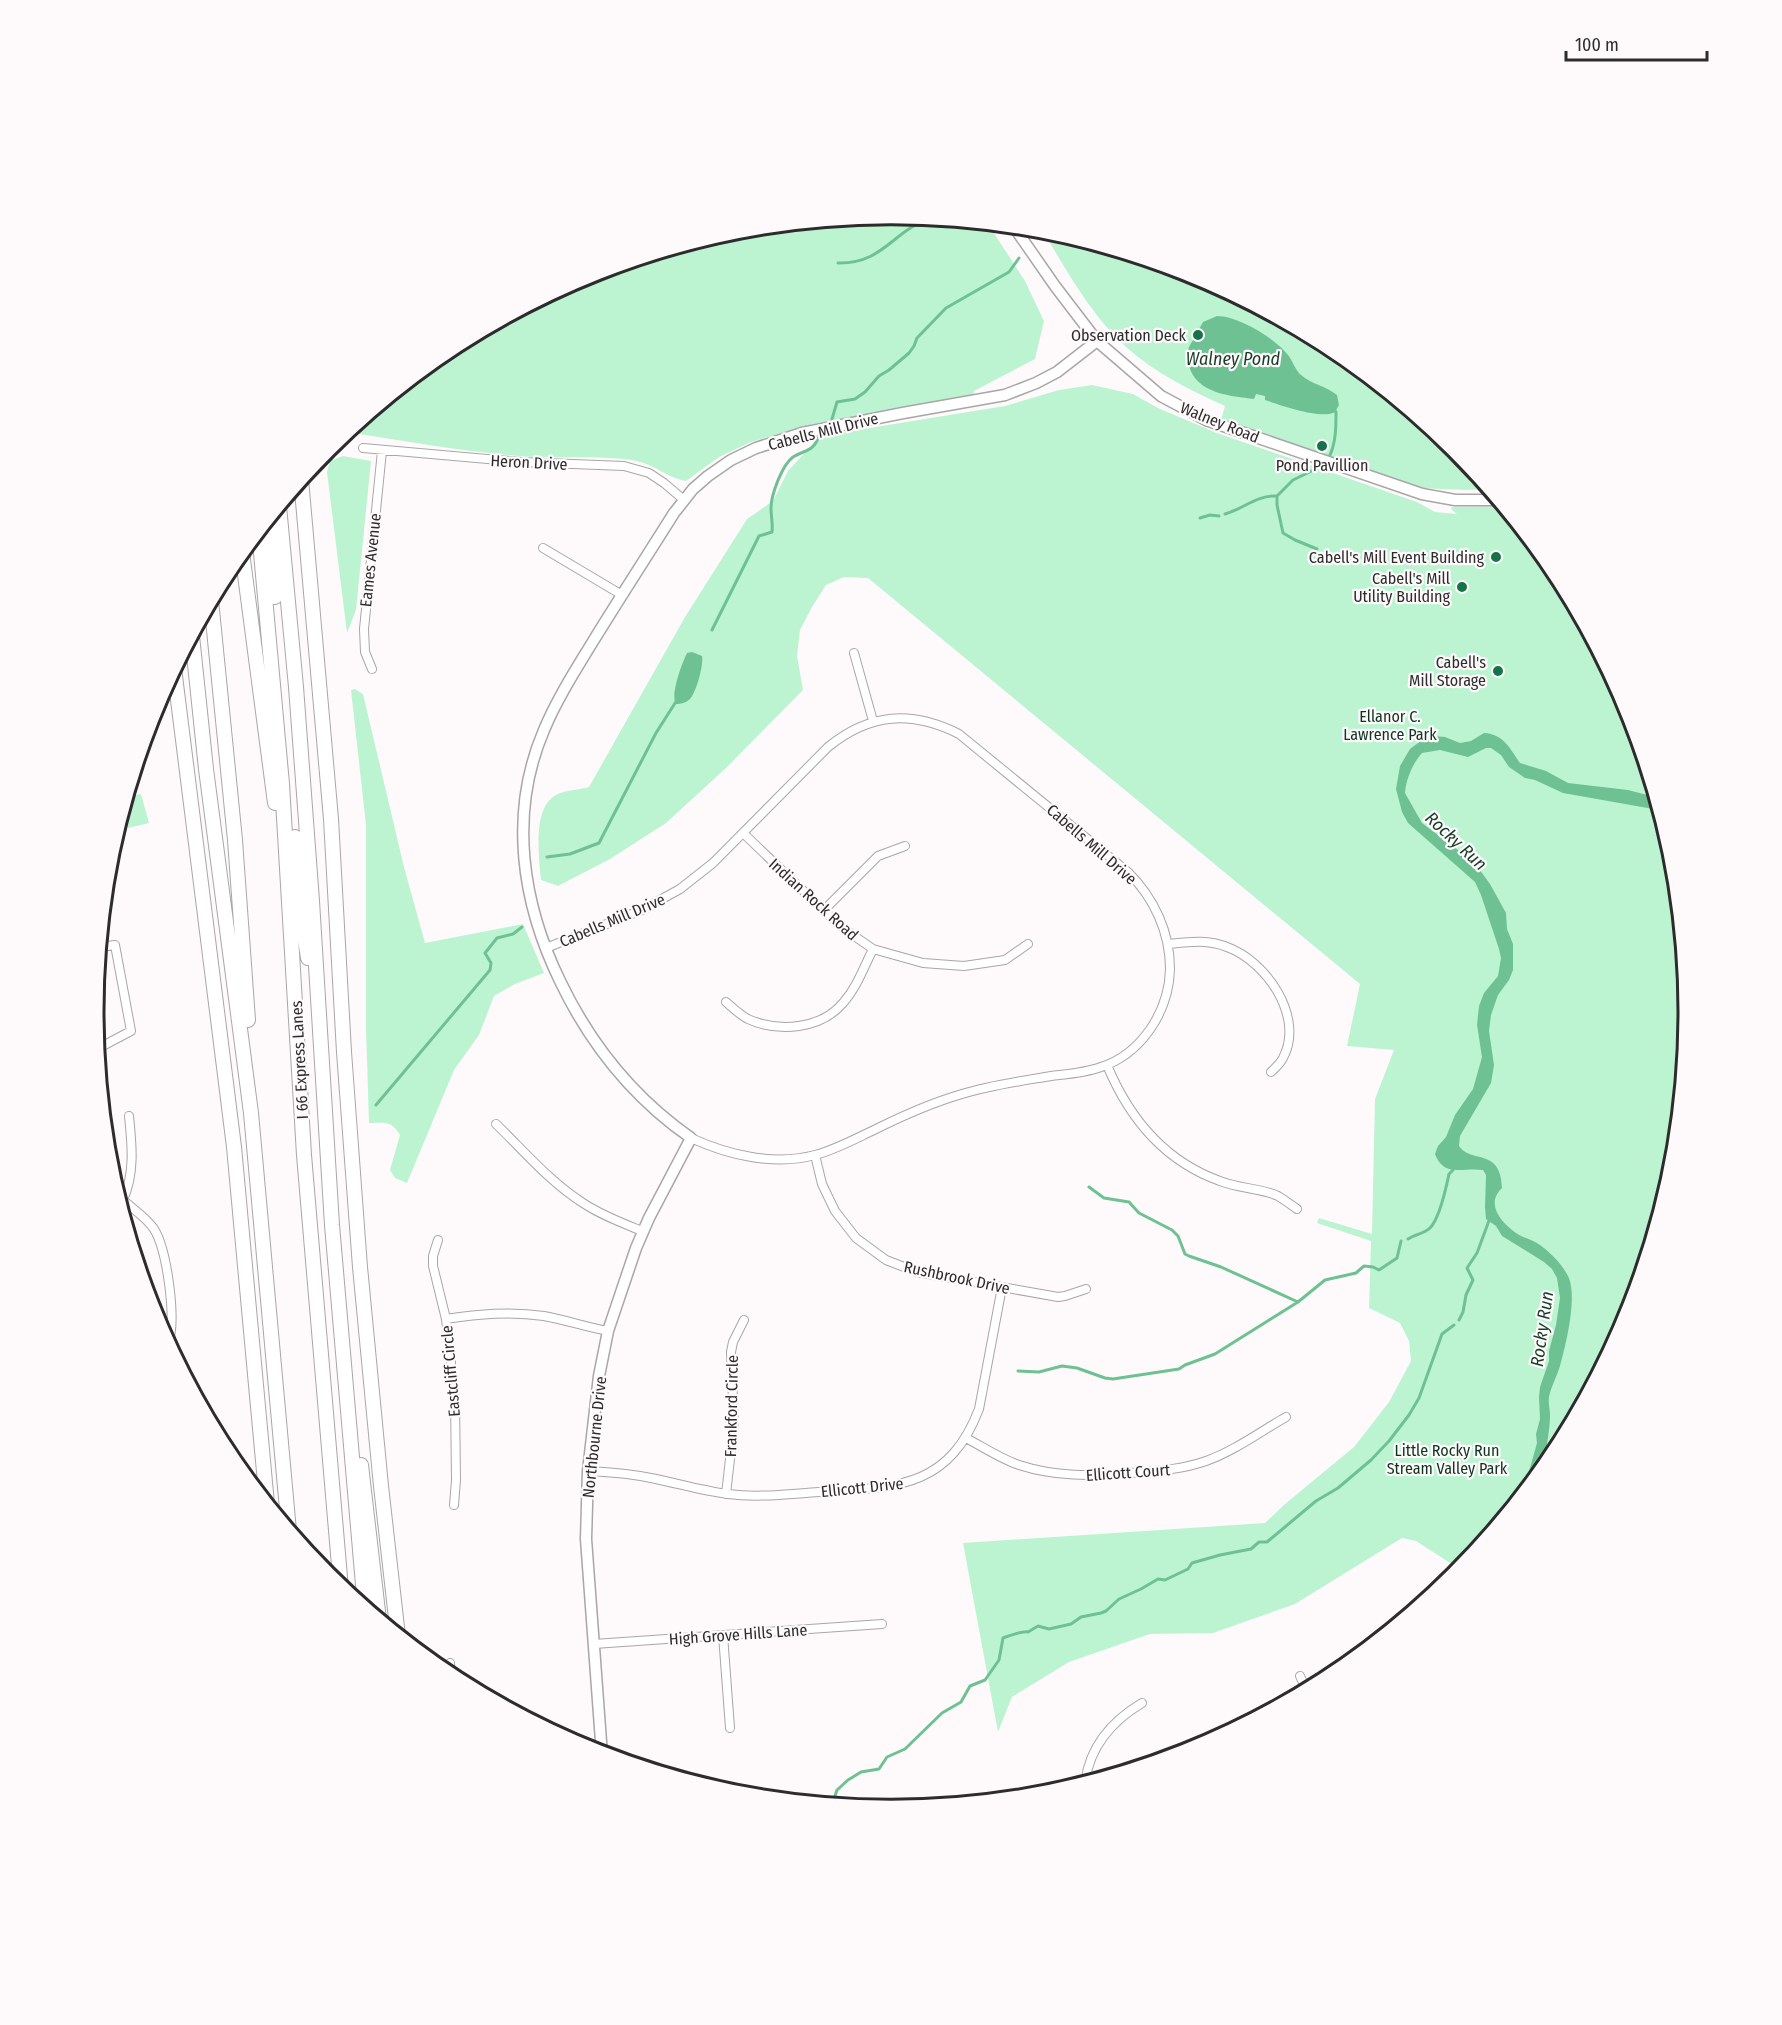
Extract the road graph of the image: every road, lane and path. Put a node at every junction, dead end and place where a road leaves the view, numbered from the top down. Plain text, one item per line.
1 (1020, 236) edge
2 (1097, 341) junction
3 (363, 448) dead end
4 (382, 451) junction
5 (302, 489) edge
6 (684, 500) junction
7 (1490, 501) edge
8 (280, 516) edge
9 (269, 530) edge
10 (260, 541) edge
11 (543, 548) dead end
12 (244, 564) edge
13 (622, 595) junction
14 (212, 614) edge
15 (193, 648) edge
16 (854, 653) dead end
17 (372, 669) dead end
18 (176, 684) edge
19 (173, 689) edge
20 (873, 721) junction
21 (182, 737) junction
22 (743, 833) junction
23 (905, 846) dead end
24 (823, 911) junction
25 (291, 921) junction
26 (1028, 944) dead end
27 (1168, 944) junction
28 (106, 946) edge
29 (546, 948) junction
30 (873, 949) junction
31 (726, 1002) dead end
32 (318, 1013) junction
33 (105, 1045) edge
34 (1107, 1065) junction
35 (1271, 1072) dead end
36 (250, 1113) junction
37 (129, 1116) dead end
38 (496, 1124) dead end
39 (691, 1137) junction
40 (815, 1155) junction
41 (125, 1192) edge
42 (128, 1205) edge
43 (1297, 1209) dead end
44 (642, 1231) junction
45 (438, 1240) dead end
46 (1002, 1287) junction
47 (1086, 1289) dead end
48 (338, 1306) junction
49 (446, 1319) junction
50 (744, 1320) dead end
51 (170, 1330) edge
52 (608, 1331) junction
53 (1286, 1417) dead end
54 (966, 1438) junction
55 (588, 1471) junction
56 (266, 1492) edge
57 (726, 1494) junction
58 (454, 1505) dead end
59 (288, 1518) edge
60 (340, 1575) edge
61 (364, 1597) edge
62 (378, 1610) edge
63 (882, 1624) dead end
64 (397, 1625) edge
65 (723, 1635) junction
66 (594, 1644) junction
67 (1300, 1676) dead end
68 (1303, 1683) edge
69 (1142, 1703) dead end
70 (730, 1728) dead end
71 (601, 1744) edge
72 (1087, 1775) edge

1 - 2 street, Walney Road
2 - 6 street, Cabells Mill Drive
2 - 7 street, Walney Road
3 - 4 street, Heron Drive
4 - 6 street, Heron Drive
4 - 17 street, Eames Avenue
5 - 64 highway
6 - 13 street, Cabells Mill Drive
8 - 32 highway
9 - 32 highway
10 - 25 highway, I 66 Express Lanes
11 - 13 street
12 - 25 highway
13 - 29 street, Cabells Mill Drive
14 - 36 highway
15 - 36 highway
16 - 20 street
18 - 21 highway
19 - 21 highway
20 - 22 street, Cabells Mill Drive
20 - 27 street, Cabells Mill Drive
21 - 56 highway
22 - 24 street, Indian Rock Road
22 - 29 street, Cabells Mill Drive
23 - 24 street
24 - 30 street, Indian Rock Road
25 - 60 highway, I 66 Express Lanes
26 - 30 street, Indian Rock Road
27 - 34 street, Cabells Mill Drive
27 - 35 street
28 - 33 street
29 - 39 street, Cabells Mill Drive
30 - 31 street
32 - 48 highway
34 - 40 street, Cabells Mill Drive
34 - 43 street
36 - 59 highway
37 - 41 street
38 - 44 street
39 - 40 street, Cabells Mill Drive
39 - 44 street, Northbourne Drive
40 - 46 street, Rushbrook Drive
42 - 51 street
44 - 52 street, Northbourne Drive
45 - 49 street, Eastcliff Circle
46 - 47 street, Rushbrook Drive
46 - 54 street, Ellicott Drive
48 - 61 highway
48 - 62 highway
49 - 52 street
49 - 58 street, Eastcliff Circle
50 - 57 street, Frankford Circle
52 - 55 street, Northbourne Drive
53 - 54 street, Ellicott Court
54 - 57 street, Ellicott Drive
55 - 57 street, Ellicott Drive
55 - 66 street, Northbourne Drive
63 - 65 street, High Grove Hills Lane
65 - 66 street, High Grove Hills Lane
65 - 70 street
66 - 71 street, Northbourne Drive
67 - 68 street
69 - 72 street

